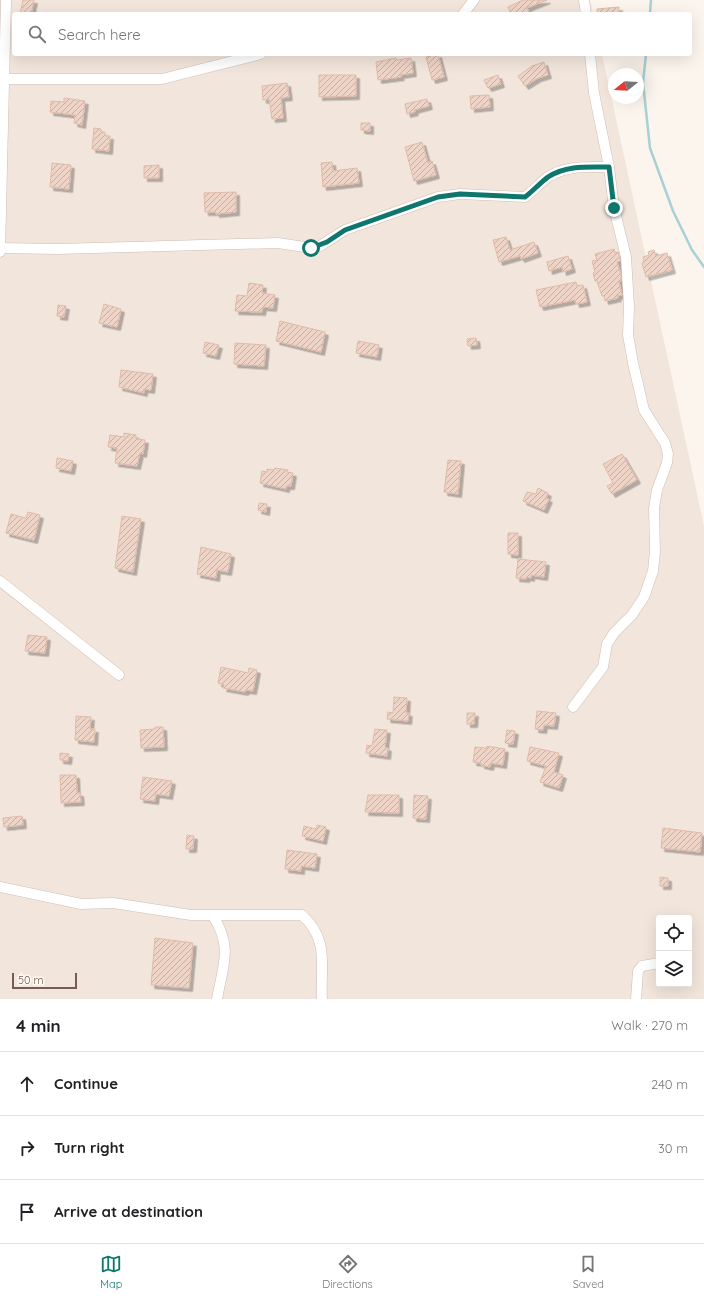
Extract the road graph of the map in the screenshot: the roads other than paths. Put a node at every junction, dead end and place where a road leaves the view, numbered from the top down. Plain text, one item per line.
1 (6, 0) edge
2 (474, 0) edge
3 (584, 0) edge
4 (465, 12) edge
5 (586, 12) edge
6 (253, 56) edge
7 (590, 56) edge
8 (4, 80) junction
9 (609, 167) junction
10 (0, 248) edge
11 (0, 252) edge
12 (0, 581) edge
13 (119, 675) dead end
14 (573, 707) dead end
15 (0, 887) edge
16 (213, 916) junction
17 (656, 964) edge
18 (217, 999) edge
19 (322, 999) edge
20 (636, 999) edge

1 - 8 street
2 - 4 street
3 - 5 street
6 - 8 street
7 - 9 street
8 - 10 street
9 - 10 street
9 - 14 street
10 - 11 street
12 - 13 street
15 - 16 street
16 - 18 street
16 - 19 street
17 - 20 street

